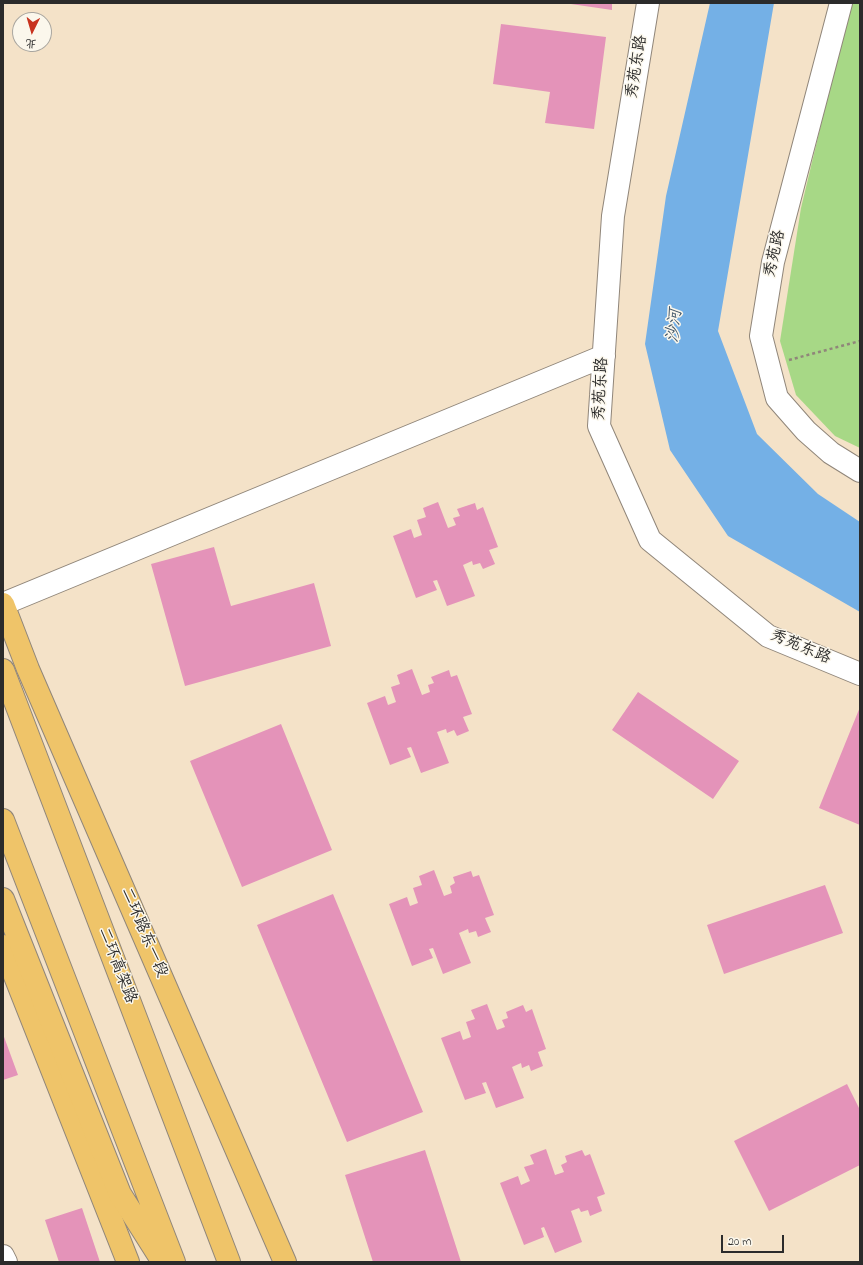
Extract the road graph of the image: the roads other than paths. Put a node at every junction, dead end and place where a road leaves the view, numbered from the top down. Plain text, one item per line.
1 (648, 3) edge
2 (841, 3) edge
3 (604, 356) junction
4 (860, 471) edge
5 (3, 604) edge
6 (3, 670) edge
7 (860, 674) edge
8 (3, 820) edge
9 (3, 899) edge
10 (3, 946) edge
11 (3, 1256) edge
12 (6, 1262) edge
13 (128, 1262) edge
14 (163, 1262) edge
15 (174, 1262) edge
16 (229, 1262) edge
17 (285, 1262) edge

1 - 3 street, 秀苑东路
2 - 4 street, 秀苑路
3 - 5 street
3 - 7 street, 秀苑东路
5 - 17 main road, 二环路东一段
6 - 16 main road, 二环高架路
8 - 15 main road
9 - 14 main road
10 - 13 main road
11 - 12 street

